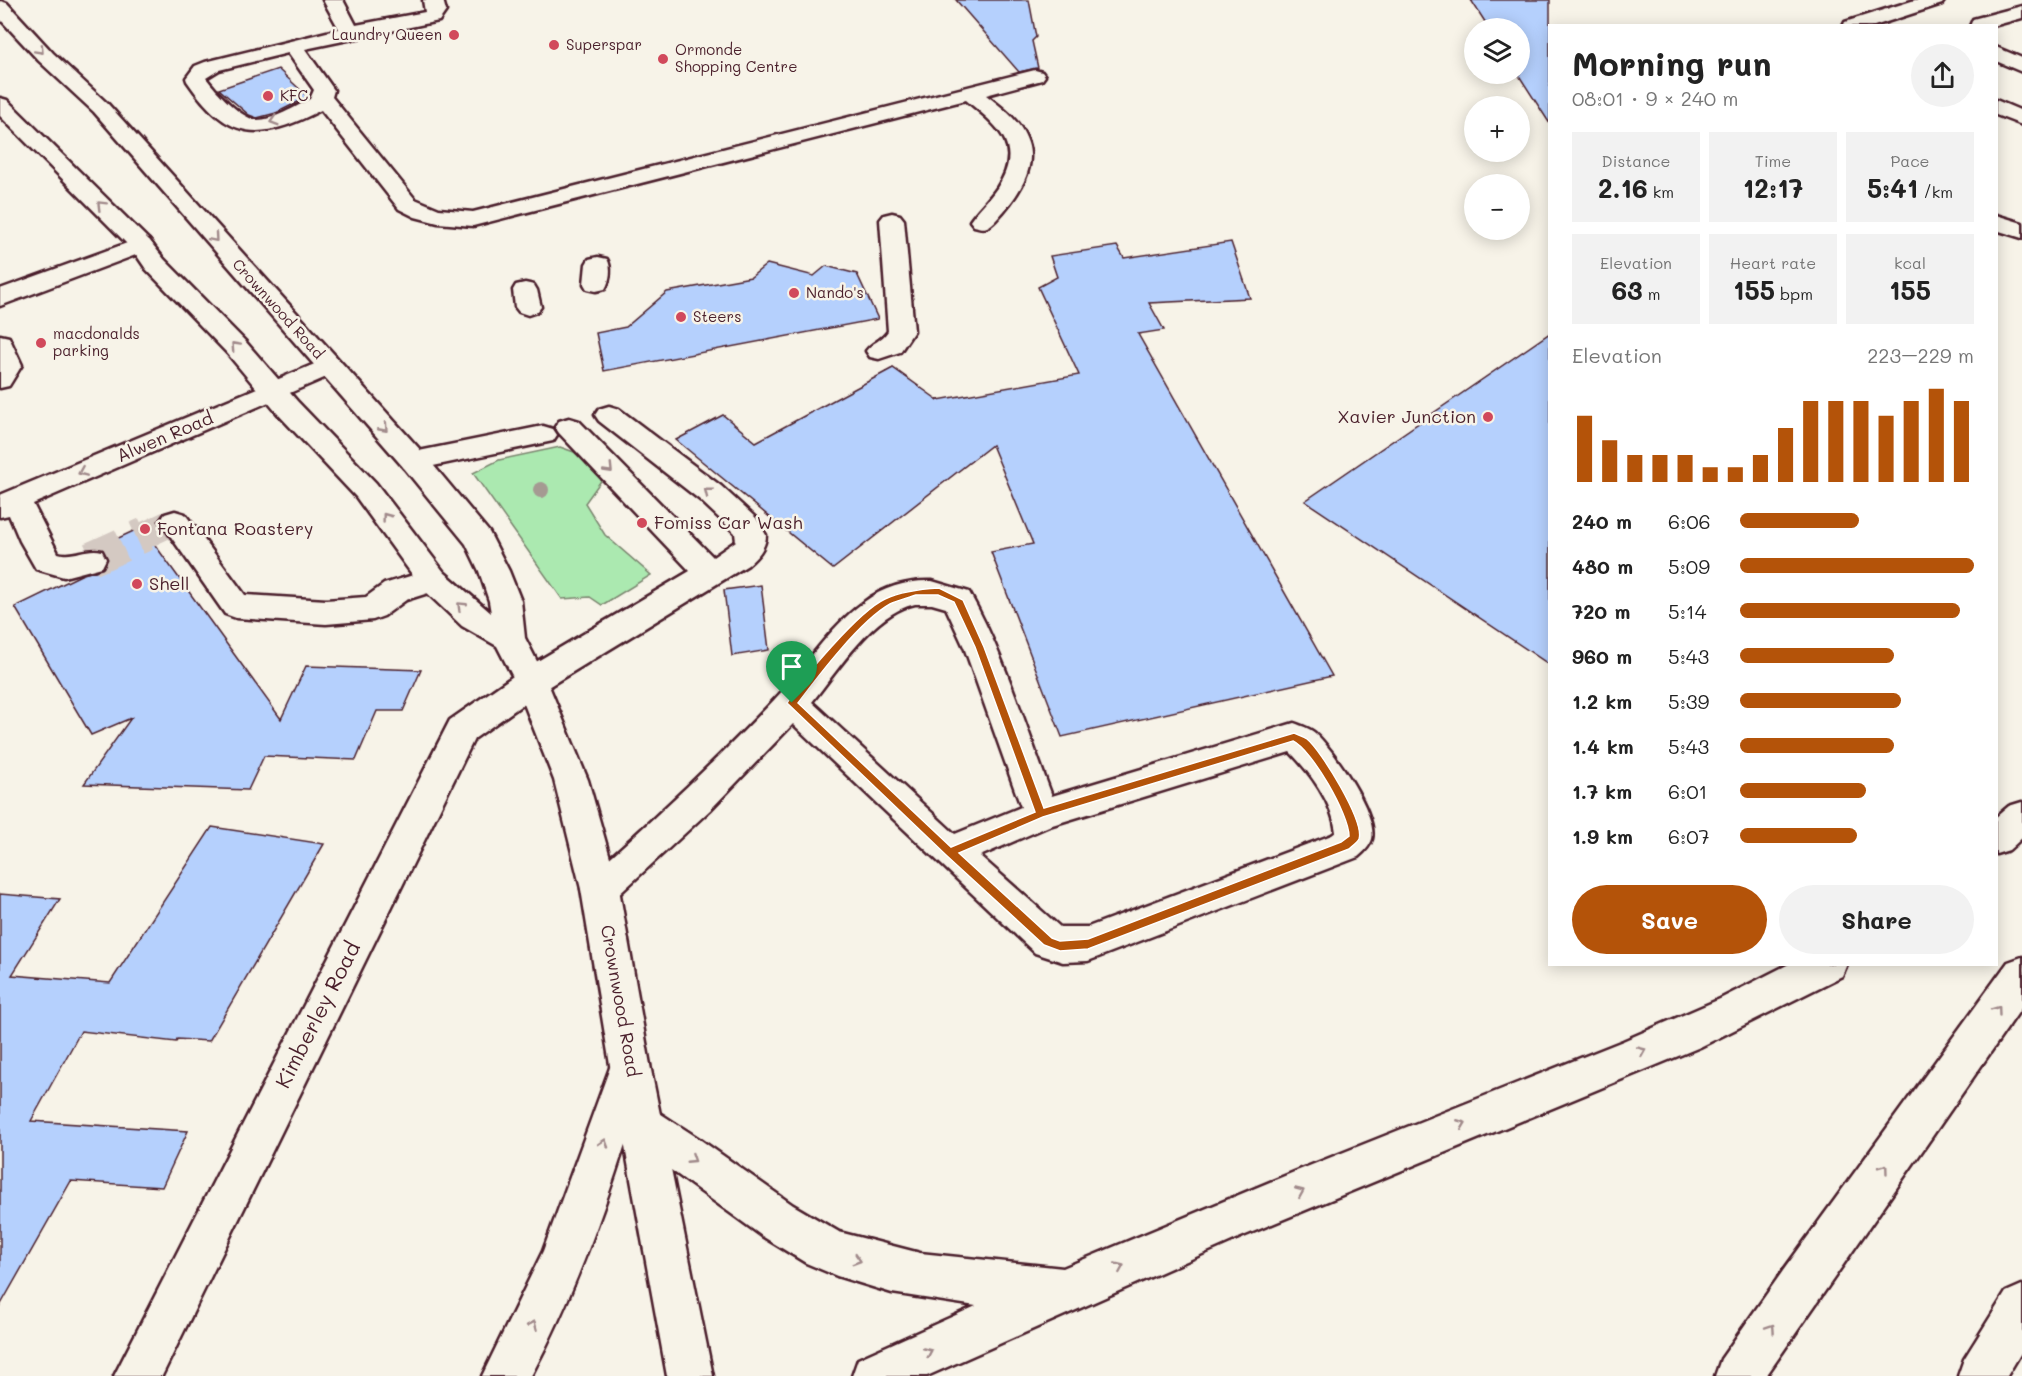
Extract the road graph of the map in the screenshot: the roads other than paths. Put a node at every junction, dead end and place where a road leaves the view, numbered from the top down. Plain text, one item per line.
1 (333, 0) edge
2 (433, 0) edge
3 (1935, 0) edge
4 (0, 7) edge
5 (2022, 12) edge
6 (1858, 24) edge
7 (1980, 24) edge
8 (350, 32) junction
9 (292, 45) junction
10 (1998, 54) edge
11 (2021, 66) edge
12 (1035, 76) dead end
13 (971, 93) junction
14 (322, 98) junction
15 (0, 104) edge
16 (1998, 107) edge
17 (2022, 119) edge
18 (892, 220) dead end
19 (982, 220) dead end
20 (1998, 223) edge
21 (2022, 231) edge
22 (141, 245) junction
23 (0, 298) edge
24 (0, 343) edge
25 (879, 351) dead end
26 (322, 358) junction
27 (0, 380) edge
28 (267, 381) junction
29 (609, 415) dead end
30 (414, 461) junction
31 (6, 497) edge
32 (175, 521) dead end
33 (91, 559) tunnel mouth
34 (710, 573) junction
35 (433, 580) junction
36 (509, 638) junction
37 (531, 681) junction
38 (792, 703) junction
39 (1041, 814) junction
40 (2022, 817) edge
41 (1998, 837) edge
42 (950, 852) junction
43 (600, 889) junction
44 (1824, 966) edge
45 (2022, 975) edge
46 (630, 1065) junction
47 (643, 1127) junction
48 (1066, 1290) junction
49 (2022, 1308) edge
50 (137, 1376) edge
51 (505, 1376) edge
52 (690, 1376) edge
53 (875, 1376) edge
54 (1738, 1376) edge
55 (1982, 1376) edge

1 - 8 main road
2 - 8 main road
3 - 6 main road
4 -> 26 main road, Crownwood Road
5 - 7 main road
8 - 9 main road
9 - 14 main road
14 -> 9 main road
10 - 11 main road
12 - 13 main road
13 - 14 main road
13 - 19 main road
22 -> 15 main road
16 - 17 main road
18 - 25 main road
20 - 21 main road
22 - 23 main road
28 -> 22 main road
24 - 27 main road
26 - 28 main road, Alwen Road
26 -> 30 main road, Crownwood Road
28 - 31 main road, Alwen Road
35 -> 28 main road
34 -> 29 main road, Kimberley Road
30 -> 34 main road
30 - 36 main road, Crownwood Road
31 - 33 main road
32 - 35 main road
34 - 37 main road, Kimberley Road
36 -> 35 main road
36 - 37 main road, Crownwood Road
37 - 43 main road, Crownwood Road
37 - 50 main road, Kimberley Road
38 - 39 main road
38 - 42 main road
38 - 43 main road
39 - 42 main road
39 - 42 main road
40 - 41 main road
43 - 46 main road, Crownwood Road
48 -> 44 main road
54 -> 45 main road
46 - 47 main road, Crownwood Road
51 -> 46 main road
47 -> 48 main road
47 - 52 main road, Crownwood Road
53 -> 48 main road
49 - 55 main road

